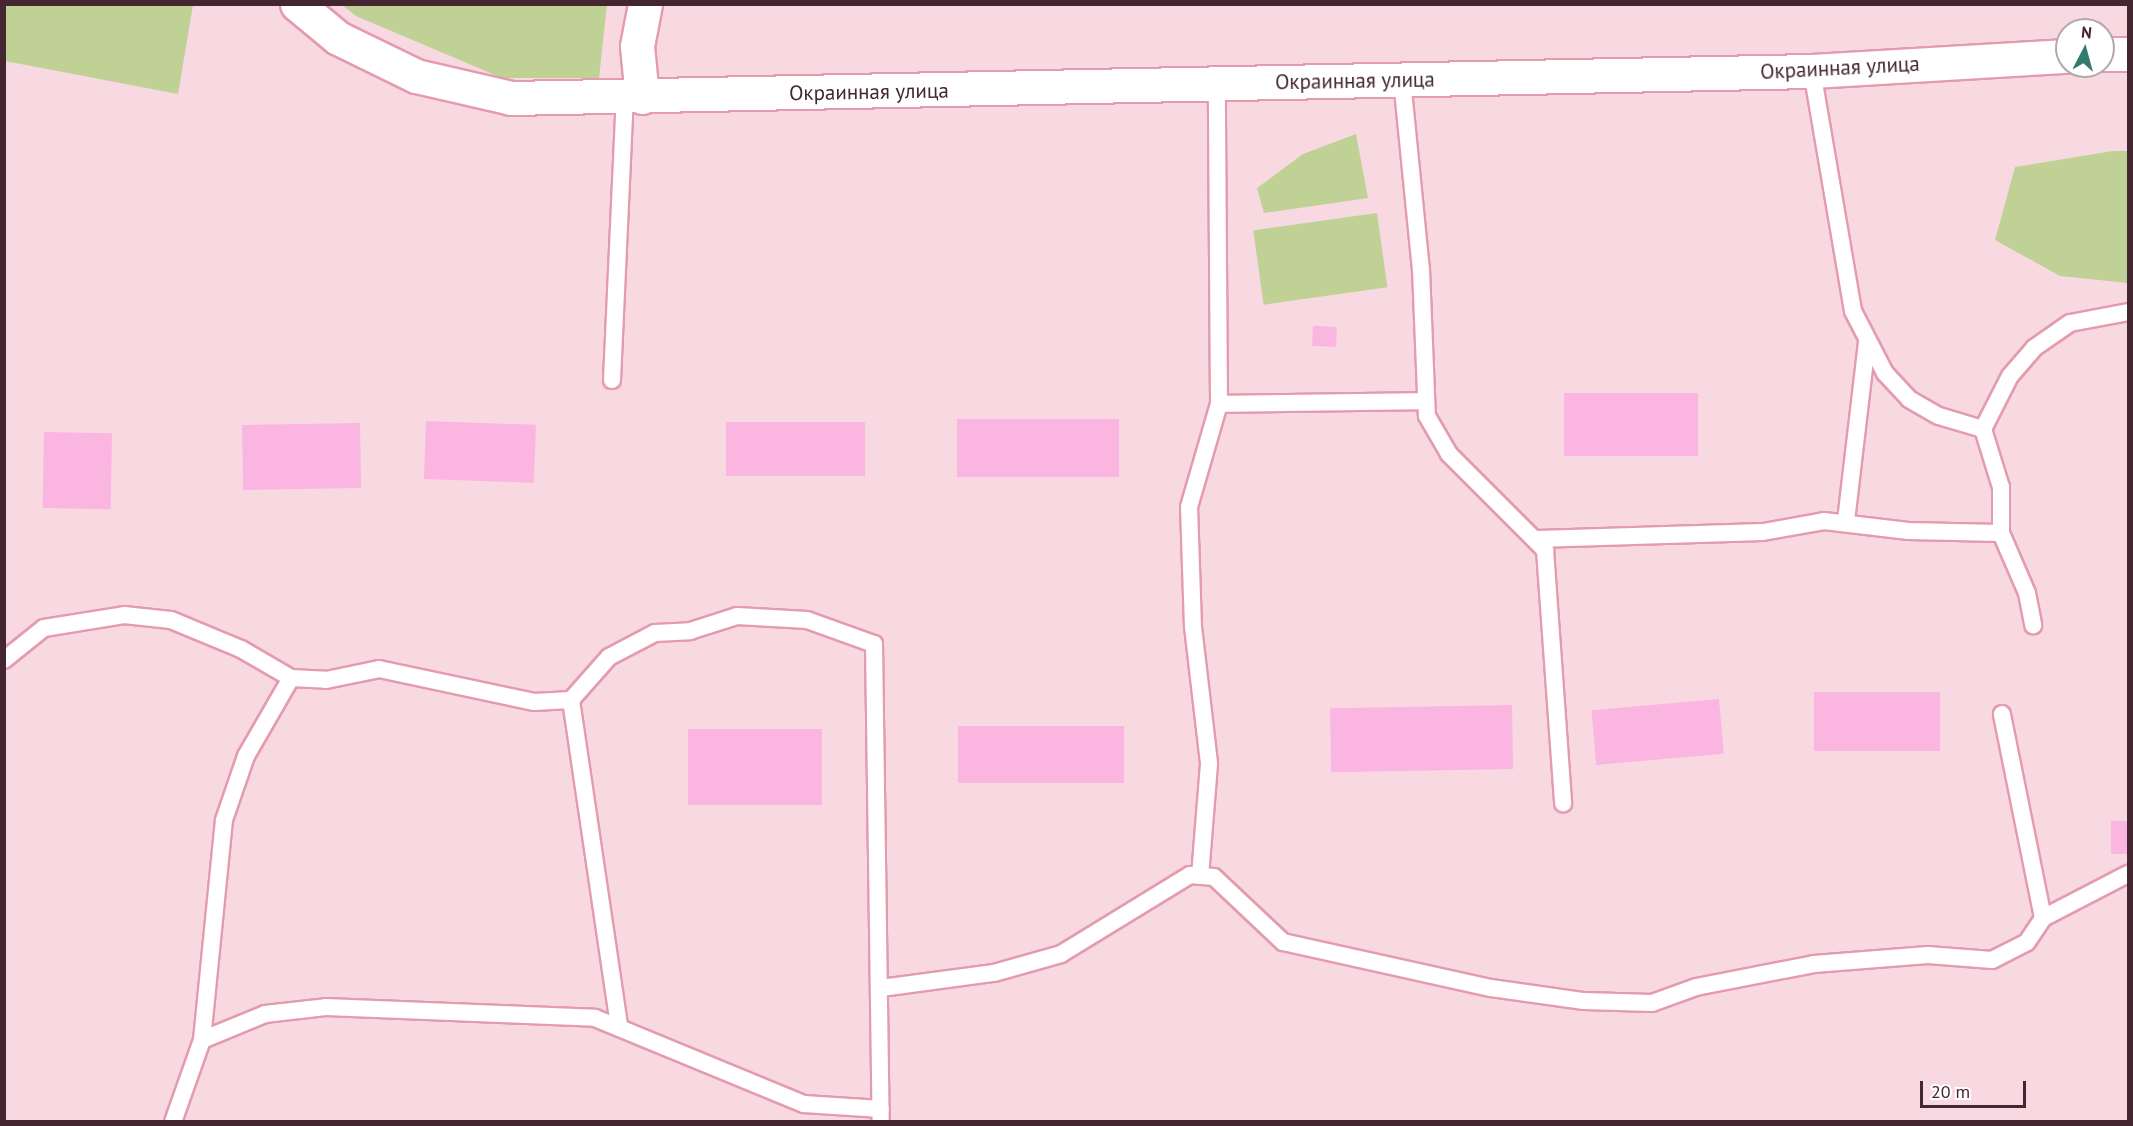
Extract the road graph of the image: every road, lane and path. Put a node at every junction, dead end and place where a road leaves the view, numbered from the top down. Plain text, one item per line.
1 (297, 4) edge
2 (645, 4) edge
3 (2055, 57) edge
4 (1812, 71) junction
5 (1402, 80) junction
6 (1218, 84) junction
7 (633, 97) junction
8 (2128, 312) edge
9 (1868, 342) junction
10 (612, 380) dead end
11 (1426, 401) junction
12 (1219, 404) junction
13 (1983, 429) junction
14 (1846, 521) junction
15 (2001, 533) junction
16 (1537, 539) junction
17 (2033, 625) dead end
18 (4, 660) edge
19 (291, 678) junction
20 (571, 699) junction
21 (2002, 714) dead end
22 (1563, 803) dead end
23 (2128, 874) edge
24 (1200, 876) junction
25 (2043, 918) junction
26 (881, 988) junction
27 (619, 1027) junction
28 (202, 1040) junction
29 (881, 1115) edge
30 (173, 1122) edge

1 - 7 street, Окраинная улица
2 - 7 street
3 - 4 street, Окраинная улица
4 - 5 street, Окраинная улица
4 - 9 lane
5 - 6 street, Окраинная улица
5 - 11 lane
6 - 7 street, Окраинная улица
6 - 12 lane
7 - 10 lane
8 - 13 lane
9 - 13 lane
9 - 14 lane
11 - 12 lane
11 - 16 lane
12 - 24 lane
13 - 15 lane
14 - 15 lane
14 - 16 lane
15 - 17 lane
16 - 22 lane
18 - 19 lane
19 - 20 lane
19 - 28 lane
20 - 26 lane
20 - 27 lane
21 - 25 lane
23 - 25 lane
24 - 25 lane
24 - 26 lane
26 - 29 lane
27 - 28 lane
27 - 29 lane
28 - 30 lane

